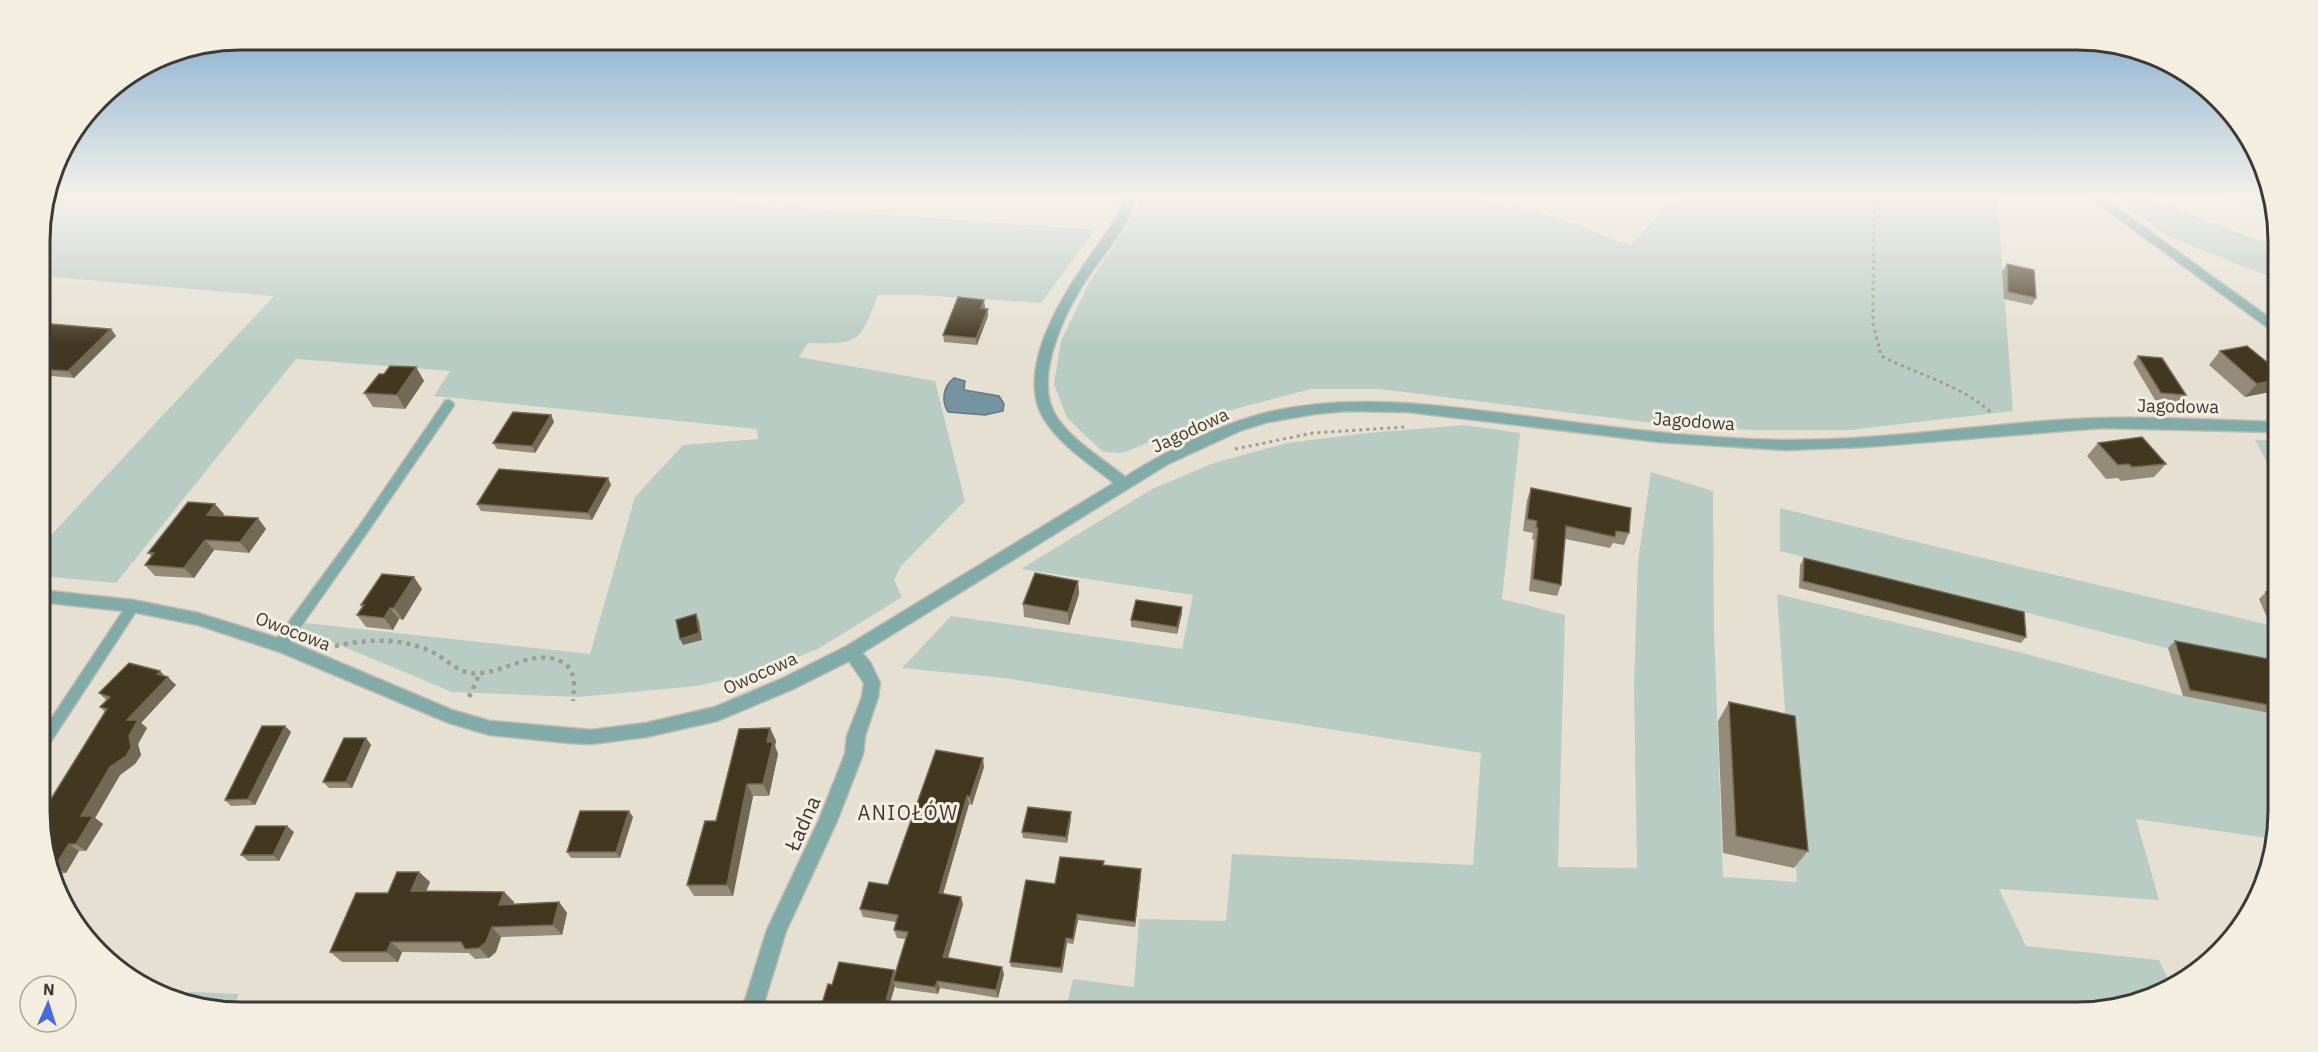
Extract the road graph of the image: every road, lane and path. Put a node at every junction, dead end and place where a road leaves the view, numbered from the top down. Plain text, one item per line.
1 (1104, 246) edge
2 (1874, 246) edge
3 (2162, 246) edge
4 (2268, 324) edge
5 (449, 404) dead end
6 (1406, 426) dead end
7 (2268, 428) edge
8 (2009, 430) junction
9 (1230, 451) dead end
10 (1124, 484) junction
11 (49, 597) edge
12 (133, 606) junction
13 (280, 645) junction
14 (329, 647) dead end
15 (851, 652) junction
16 (480, 672) junction
17 (469, 697) dead end
18 (573, 701) dead end
19 (49, 731) edge
20 (754, 1002) edge

1 - 10 street
2 - 8 path
3 - 4 street
5 - 13 lane
6 - 9 path
7 - 8 street, Jagodowa
8 - 10 street, Jagodowa
10 - 15 street, Owocowa
11 - 12 street, Owocowa
12 - 13 street, Owocowa
12 - 19 lane
13 - 15 street, Owocowa
14 - 16 path
15 - 20 street, Ładna
16 - 17 path
16 - 18 path

